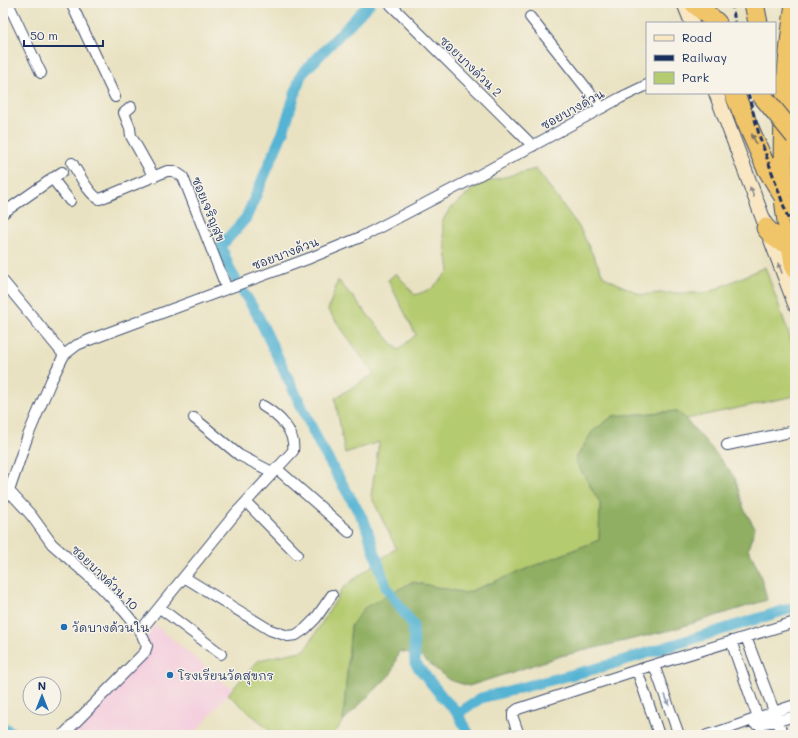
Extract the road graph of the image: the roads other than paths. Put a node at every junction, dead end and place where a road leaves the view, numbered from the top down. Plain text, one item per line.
1 (8, 3) edge
2 (70, 3) edge
3 (684, 3) edge
4 (688, 3) edge
5 (694, 3) edge
6 (711, 3) edge
7 (754, 3) edge
8 (794, 3) edge
9 (391, 5) dead end
10 (530, 17) dead end
11 (692, 22) edge
12 (699, 22) edge
13 (716, 22) edge
14 (720, 22) edge
15 (758, 22) edge
16 (41, 73) dead end
17 (646, 86) edge
18 (716, 94) edge
19 (734, 94) edge
20 (761, 94) edge
21 (770, 94) edge
22 (115, 98) dead end
23 (131, 107) dead end
24 (602, 108) junction
25 (795, 136) edge
26 (533, 146) junction
27 (72, 163) dead end
28 (62, 172) dead end
29 (154, 177) junction
30 (52, 178) junction
31 (784, 179) junction
32 (784, 198) junction
33 (70, 200) dead end
34 (3, 213) edge
35 (766, 228) junction
36 (793, 242) edge
37 (795, 269) edge
38 (3, 281) edge
39 (231, 288) junction
40 (795, 304) edge
41 (64, 355) junction
42 (263, 406) dead end
43 (194, 418) dead end
44 (795, 431) edge
45 (727, 445) dead end
46 (274, 470) junction
47 (6, 495) edge
48 (246, 502) junction
49 (349, 532) dead end
50 (297, 554) dead end
51 (184, 577) junction
52 (332, 595) dead end
53 (160, 608) junction
54 (795, 622) edge
55 (140, 631) junction
56 (746, 637) junction
57 (731, 642) junction
58 (221, 654) dead end
59 (654, 665) junction
60 (637, 670) junction
61 (795, 705) edge
62 (774, 712) junction
63 (795, 716) edge
64 (760, 721) junction
65 (778, 721) junction
66 (64, 734) dead end
67 (518, 735) edge
68 (659, 735) edge
69 (680, 735) edge
70 (707, 735) edge
71 (764, 735) edge
72 (783, 735) edge

1 - 16 street
2 - 22 street
3 - 11 main road
4 - 12 highway
5 - 13 highway
6 - 14 highway
7 - 15 highway
8 - 31 highway
9 - 26 street, ซอยบางด้วน 2
10 - 24 street
17 - 24 street, ซอยบางด้วน
35 -> 18 main road
32 -> 19 highway
20 - 25 highway, bridge
21 - 31 highway
23 - 29 street
24 - 26 street, ซอยบางด้วน
26 - 39 street, ซอยบางด้วน
27 - 29 street, ซอยเจริญสุข
28 - 30 street
29 - 39 street, ซอยเจริญสุข
30 - 33 street
30 - 34 street
31 - 32 highway
32 - 36 highway
35 - 36 highway
40 -> 35 main road
36 - 37 highway
38 - 41 street
39 - 41 street, ซอยบางด้วน
41 - 47 street, ซอยบางด้วน
42 - 46 street
43 - 46 street
44 - 45 street
46 - 48 street
46 - 49 street
47 - 55 street, ซอยบางด้วน 10
48 - 50 street
48 - 51 street
51 - 52 street
51 - 53 street
53 - 55 street
53 - 58 street
54 - 56 street
55 - 66 street, ซอยบางด้วน 10
56 - 57 street
56 - 62 street
57 - 59 street
57 - 64 street
59 - 60 street
59 -> 69 street
60 - 67 street
60 - 68 street
61 - 62 street
62 - 64 street
62 - 65 street
63 - 65 street
64 - 65 street
64 - 70 street
64 - 71 street
65 - 72 street

